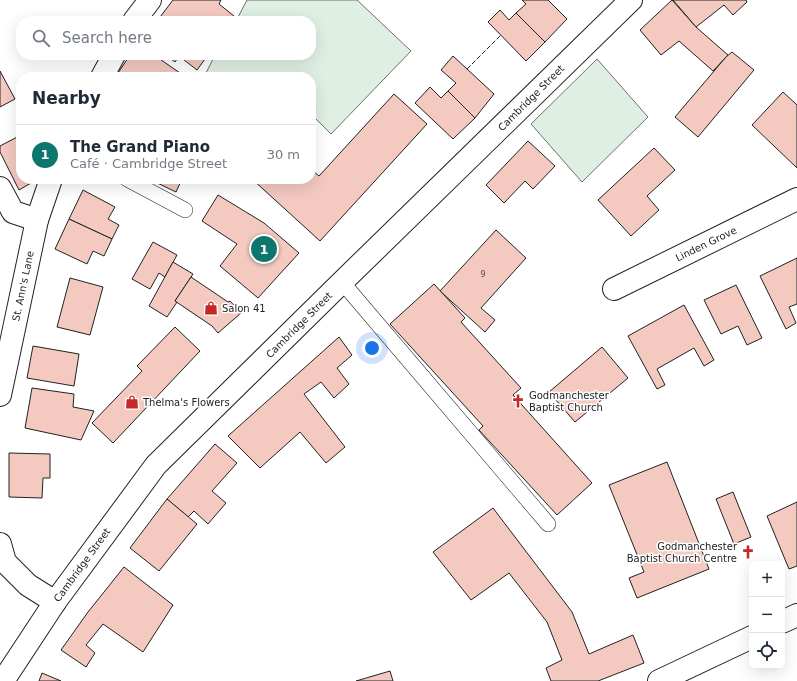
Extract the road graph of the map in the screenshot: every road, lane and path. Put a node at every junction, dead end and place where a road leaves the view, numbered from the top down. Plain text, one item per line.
1 (150, 0) edge
2 (631, 0) edge
3 (138, 16) edge
4 (111, 60) edge
5 (105, 72) edge
6 (49, 184) edge
7 (136, 184) edge
8 (0, 188) edge
9 (797, 199) edge
10 (185, 210) dead end
11 (37, 220) junction
12 (342, 282) junction
13 (614, 289) dead end
14 (0, 395) edge
15 (548, 524) dead end
16 (0, 544) edge
17 (55, 602) junction
18 (797, 615) edge
19 (785, 621) edge
20 (749, 638) edge
21 (4, 681) edge
22 (659, 681) edge

1 - 3 main road
2 - 12 main road, Cambridge Street
4 - 5 main road
6 - 11 main road, St. Ann's Lane
7 - 10 lane
8 - 11 main road
9 - 13 main road, Linden Grove
11 - 14 main road, St. Ann's Lane
12 - 15 lane
12 - 17 main road, Cambridge Street
16 - 17 main road
17 - 21 main road, Cambridge Street
18 - 19 main road
20 - 22 main road

